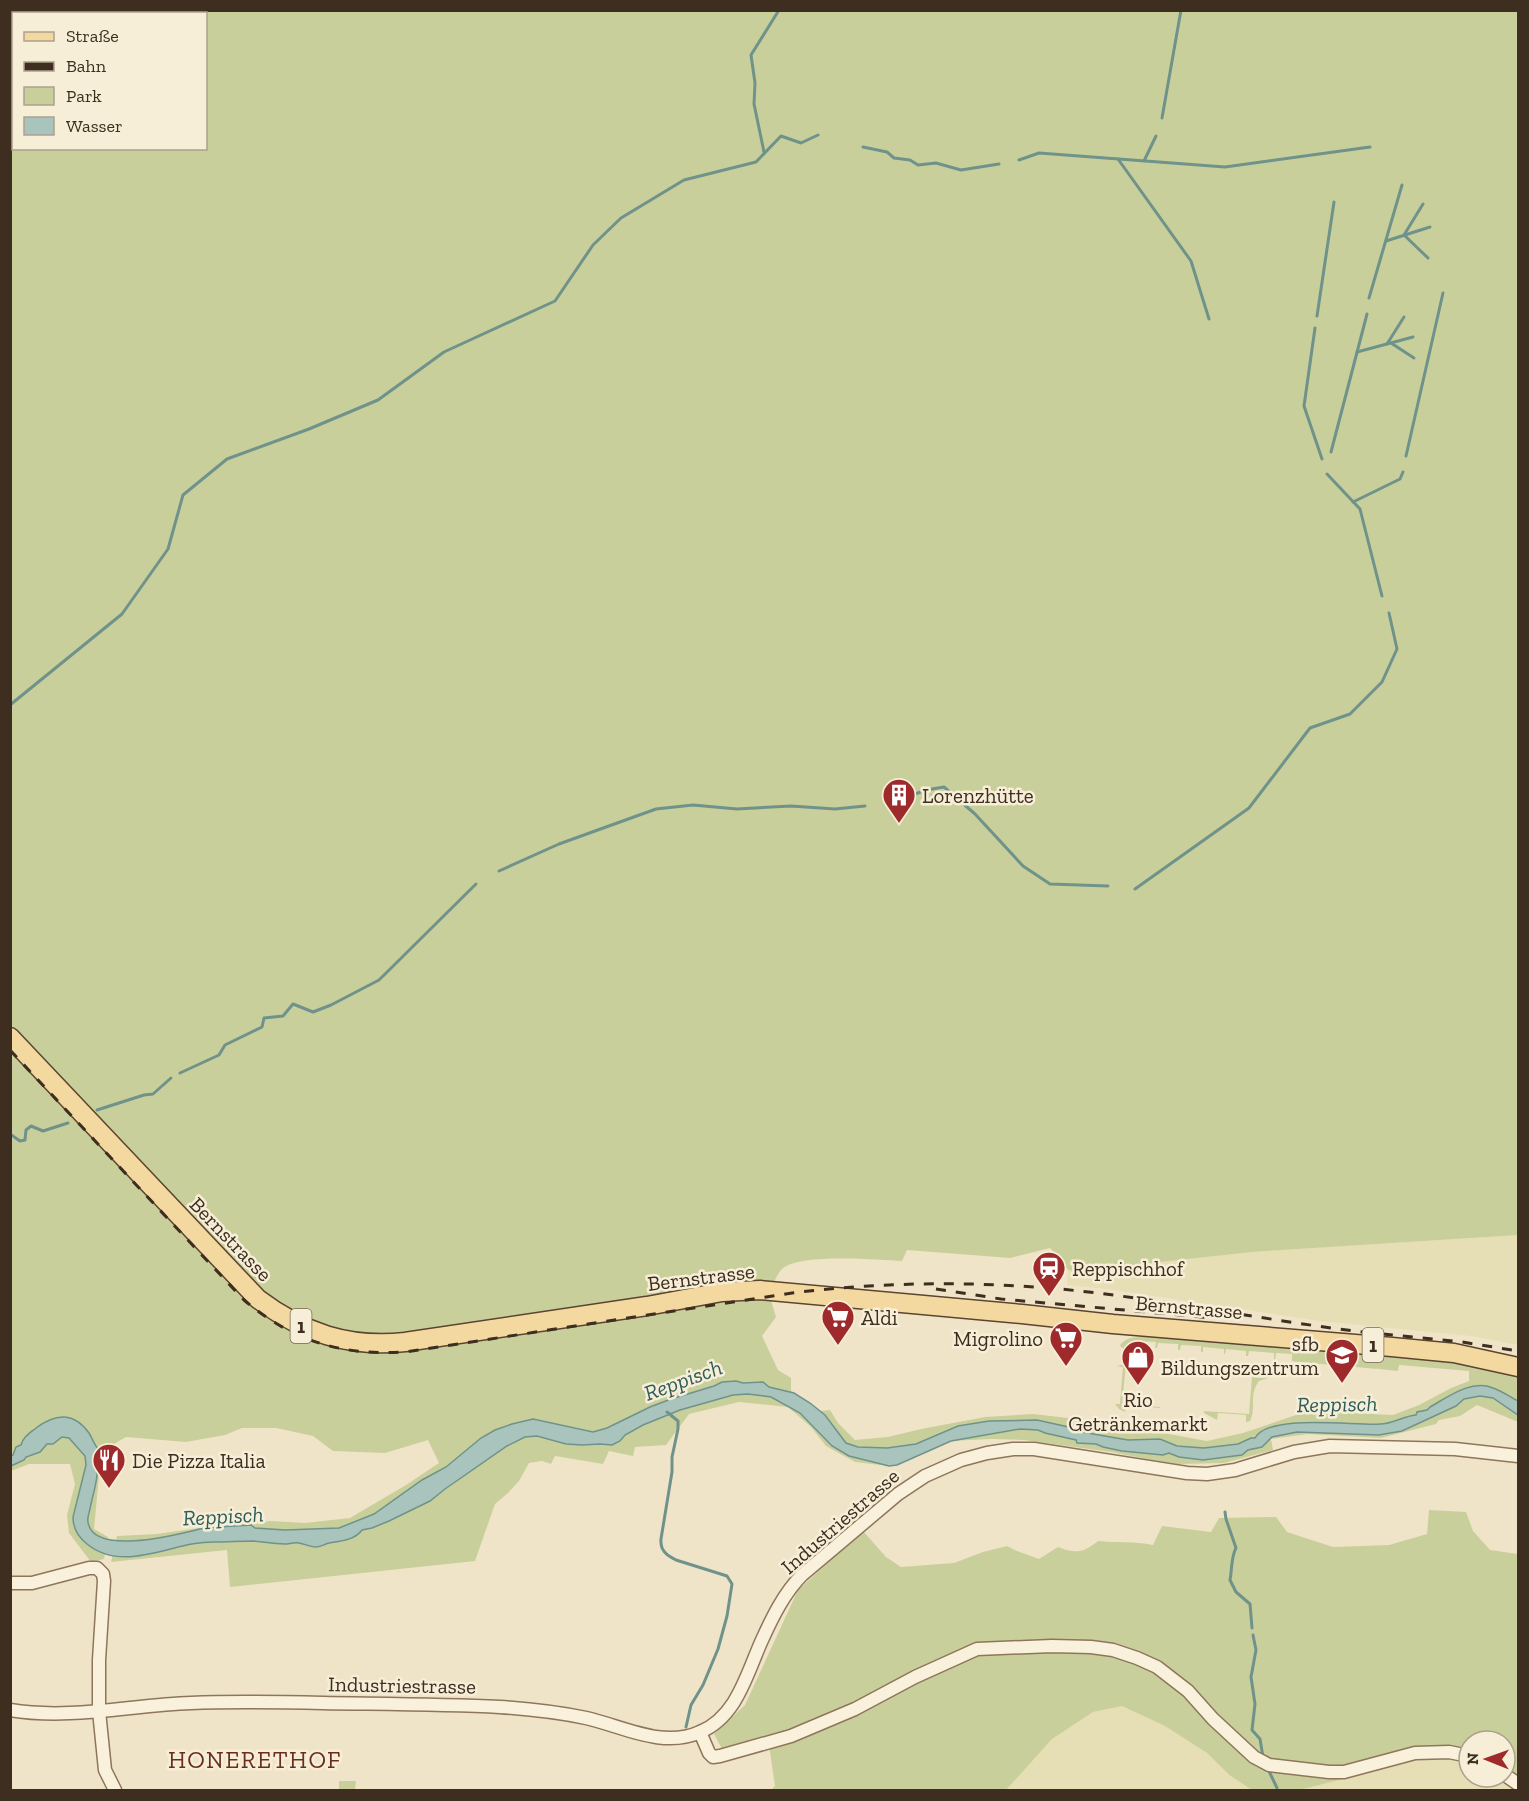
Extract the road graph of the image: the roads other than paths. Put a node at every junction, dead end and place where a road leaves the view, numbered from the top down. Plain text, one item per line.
1 (10, 1037) edge
2 (1518, 1366) edge
3 (1518, 1456) edge
4 (10, 1583) edge
5 (10, 1710) edge
6 (99, 1711) junction
7 (700, 1732) junction
8 (1457, 1754) edge
9 (115, 1791) edge

1 - 2 main road, Bernstrasse / 1
3 - 7 street, Industriestrasse
4 - 6 street
5 - 6 street, Industriestrasse
6 - 7 street, Industriestrasse
6 - 9 street
7 - 8 street

